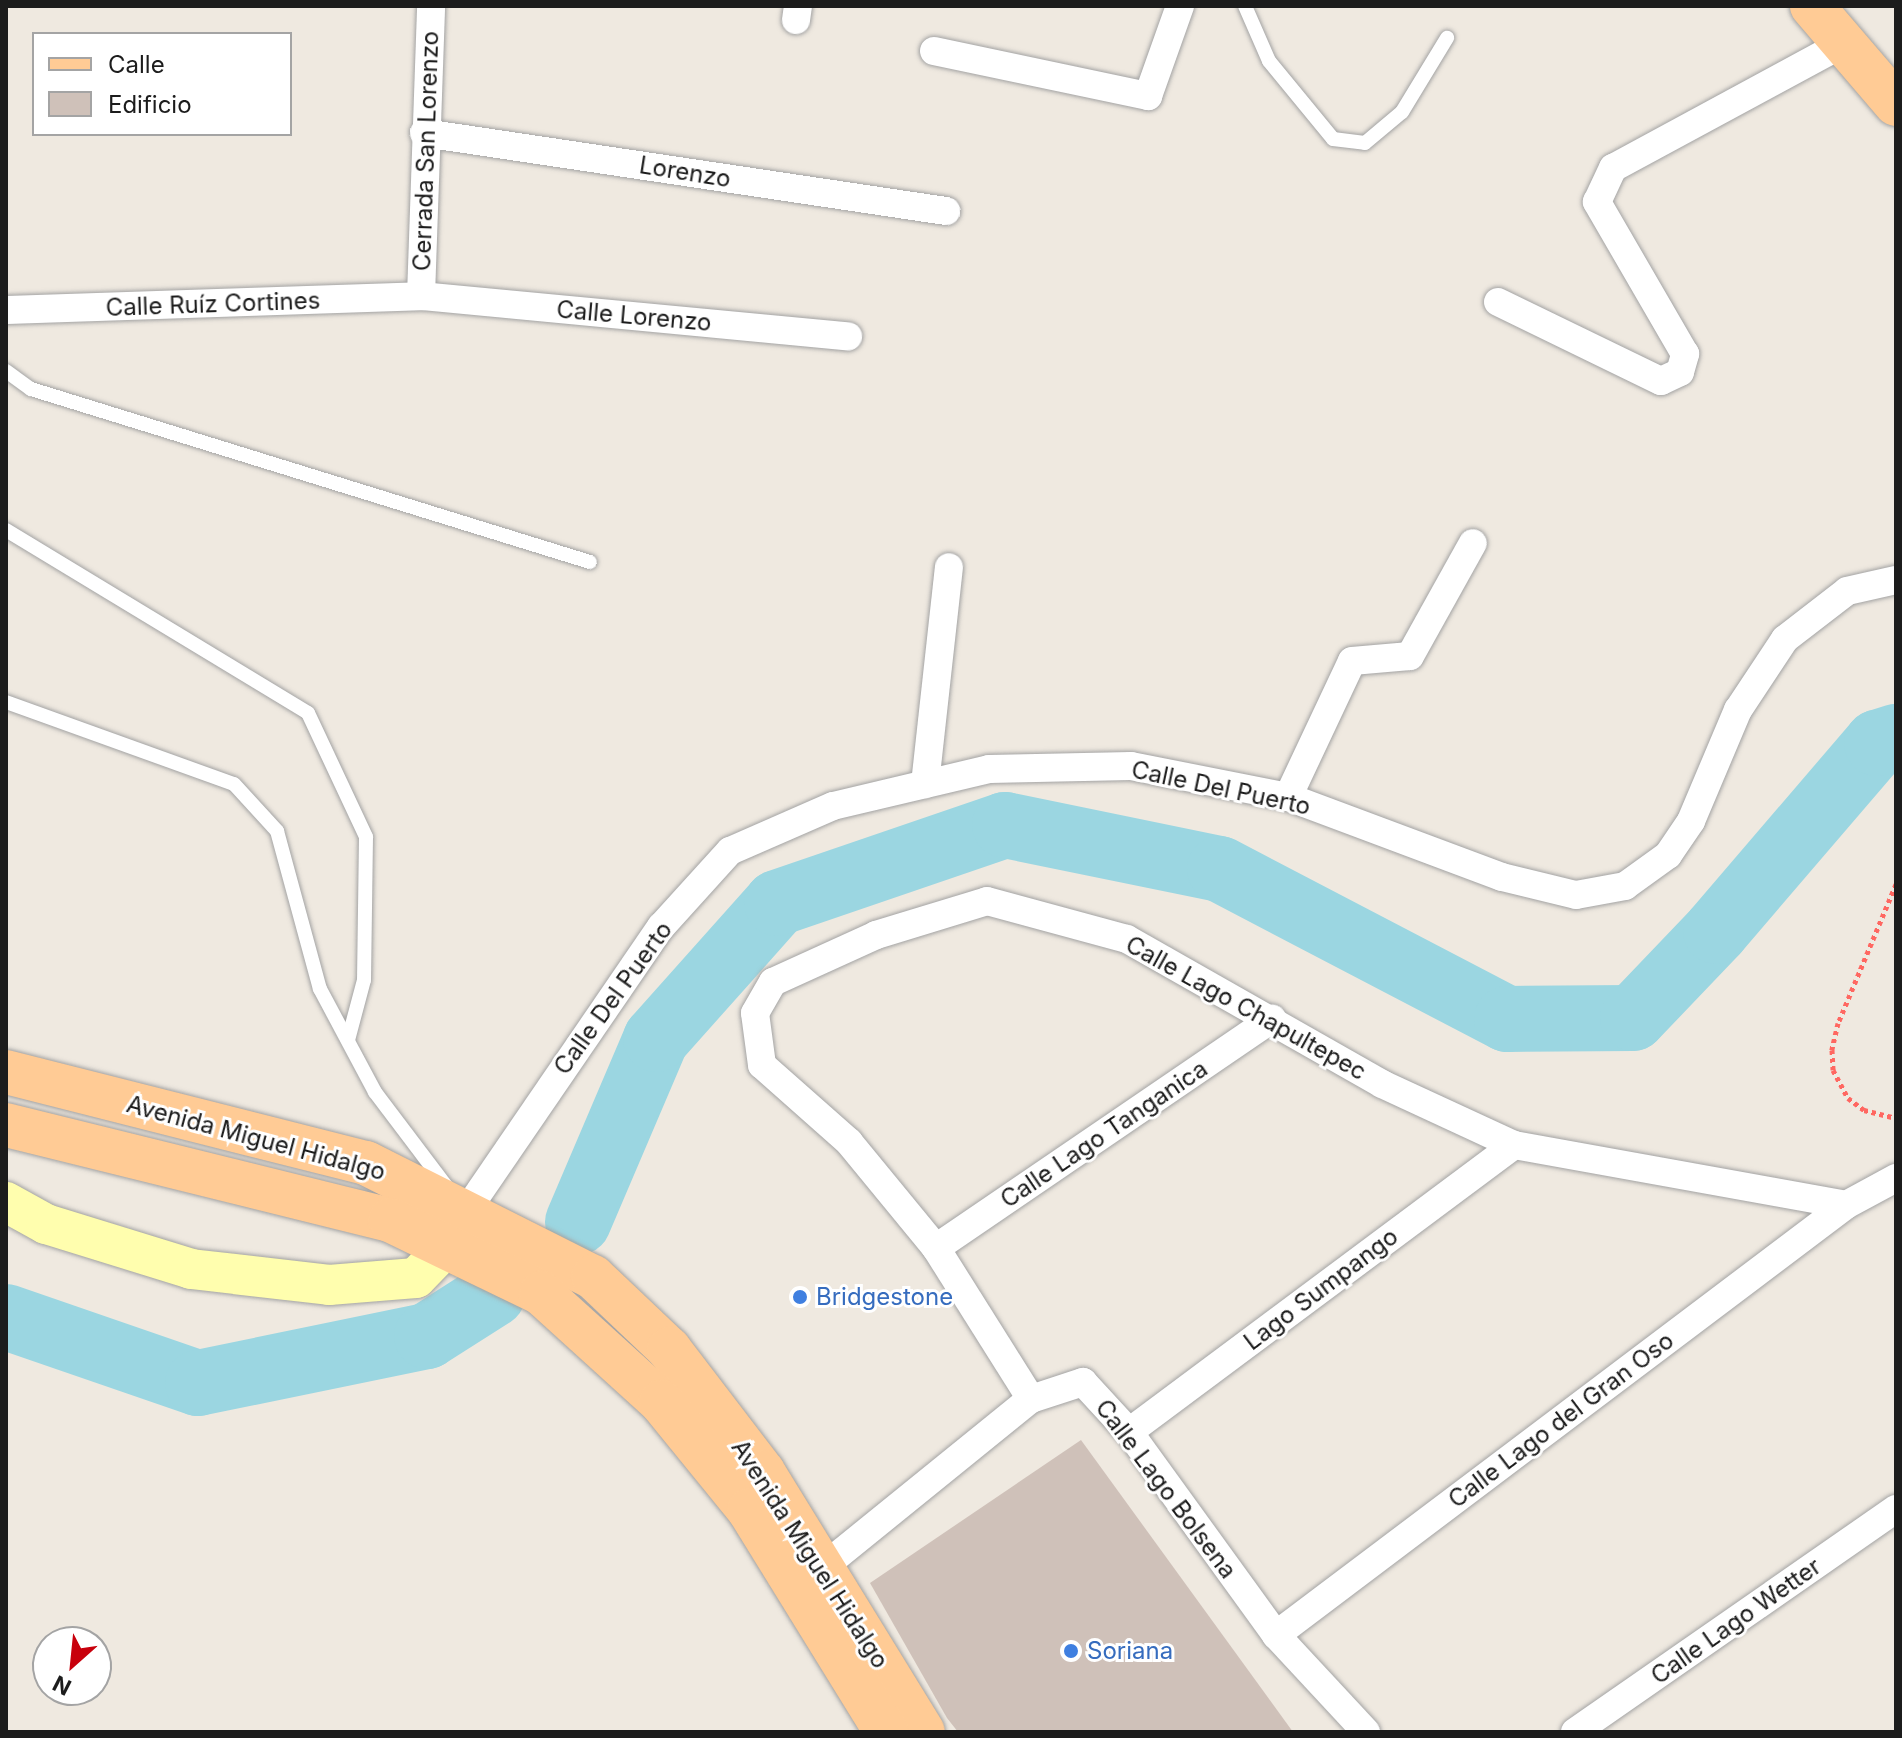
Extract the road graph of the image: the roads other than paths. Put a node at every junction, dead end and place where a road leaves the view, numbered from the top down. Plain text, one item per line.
1 (431, 6) edge
2 (1180, 6) edge
3 (1245, 6) edge
4 (1812, 6) edge
5 (1447, 38) dead end
6 (1844, 43) junction
7 (934, 51) dead end
8 (1896, 104) edge
9 (424, 133) junction
10 (946, 211) dead end
11 (421, 296) junction
12 (1498, 302) dead end
13 (6, 310) edge
14 (848, 336) dead end
15 (6, 371) edge
16 (6, 530) edge
17 (1473, 543) dead end
18 (590, 562) dead end
19 (949, 567) dead end
20 (1896, 580) edge
21 (6, 702) edge
22 (925, 784) junction
23 (1288, 797) junction
24 (1272, 1019) junction
25 (348, 1040) junction
26 (6, 1072) edge
27 (6, 1125) edge
28 (1514, 1145) junction
29 (1896, 1178) edge
30 (6, 1202) edge
31 (1846, 1205) junction
32 (455, 1227) junction
33 (936, 1248) junction
34 (1031, 1399) junction
35 (1129, 1432) junction
36 (1896, 1509) edge
37 (822, 1568) junction
38 (1276, 1635) junction
39 (886, 1732) edge
40 (923, 1732) edge
41 (1366, 1732) edge
42 (1575, 1732) edge

1 - 9 street, Cerrada San Lorenzo
2 - 7 street
3 - 5 lane
4 - 6 main road
6 - 8 main road
6 - 12 street
9 - 10 street, Lorenzo
9 - 11 street, Cerrada San Lorenzo
11 - 13 street, Calle Ruíz Cortines
11 - 14 street, Calle Lorenzo
15 - 18 lane
16 - 25 lane
17 - 23 street
19 - 22 street
20 - 23 street, Calle Del Puerto
21 - 25 lane
22 - 23 street, Calle Del Puerto
22 - 32 street, Calle Del Puerto
24 - 28 street, Calle Lago Chapultepec
24 - 33 street, Calle Lago Tanganica
24 - 33 street, Calle Lago Chapultepec
25 - 32 lane
26 - 32 main road, Avenida Miguel Hidalgo
27 - 32 main road, Avenida Miguel Hidalgo
28 - 31 street, Calle Lago Chapultepec
28 - 35 street, Lago Sumpango
29 - 31 street
30 - 32 main road
31 - 38 street, Calle Lago del Gran Oso
32 - 37 main road, Avenida Miguel Hidalgo
32 - 39 main road, Avenida Miguel Hidalgo
33 - 34 street, Calle Lago Chapultepec
34 - 35 street, Calle Lago Bolsena
34 - 37 street, Calle Lago Bolsena
35 - 38 street, Calle Lago Bolsena
36 - 42 street, Calle Lago Wetter
37 - 40 main road, Avenida Miguel Hidalgo
38 - 41 street, Calle Lago Bolsena

